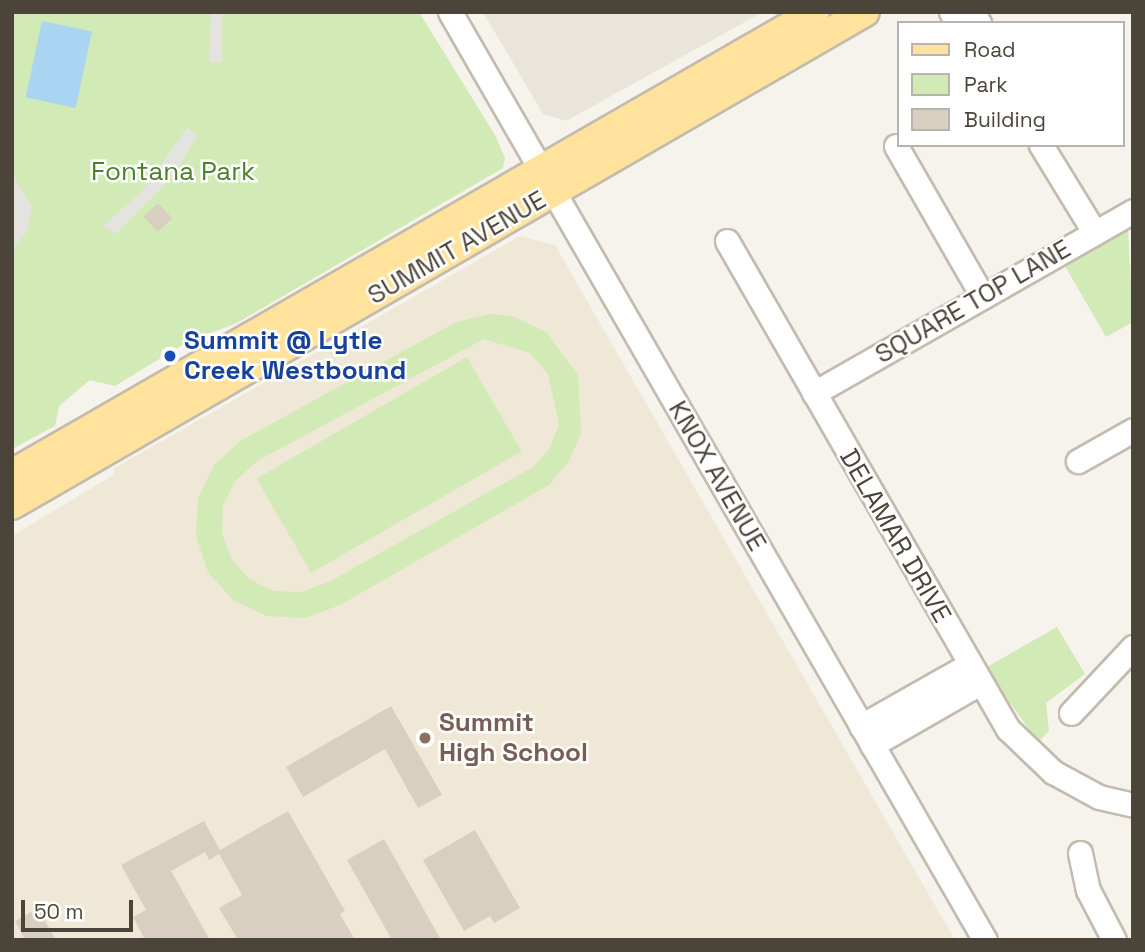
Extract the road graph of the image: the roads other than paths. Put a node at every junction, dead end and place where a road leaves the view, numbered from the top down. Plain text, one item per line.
1 (450, 12) edge
2 (814, 12) edge
3 (865, 12) edge
4 (896, 146) dead end
5 (1042, 147) edge
6 (548, 182) junction
7 (1133, 211) edge
8 (1095, 233) junction
9 (727, 241) dead end
10 (983, 297) junction
11 (814, 393) junction
12 (1133, 430) edge
13 (1078, 461) dead end
14 (12, 474) edge
15 (12, 505) edge
16 (1133, 647) edge
17 (975, 674) junction
18 (1071, 713) dead end
19 (866, 736) junction
20 (1133, 806) edge
21 (1080, 853) dead end
22 (985, 940) edge
23 (1114, 940) edge

1 - 6 street, KNOX AVENUE
2 - 6 main road, SUMMIT AVENUE
3 - 6 main road, SUMMIT AVENUE
4 - 10 street
5 - 8 street
6 - 14 main road, SUMMIT AVENUE
6 - 15 main road, SUMMIT AVENUE
6 - 19 street, KNOX AVENUE
7 - 8 street, SQUARE TOP LANE
8 - 10 street, SQUARE TOP LANE
9 - 11 street, DELAMAR DRIVE
10 - 11 street, SQUARE TOP LANE
11 - 17 street, DELAMAR DRIVE
12 - 13 street
16 - 18 street
17 - 19 street
17 - 20 street, DELAMAR DRIVE
19 - 22 street, KNOX AVENUE
21 - 23 street

